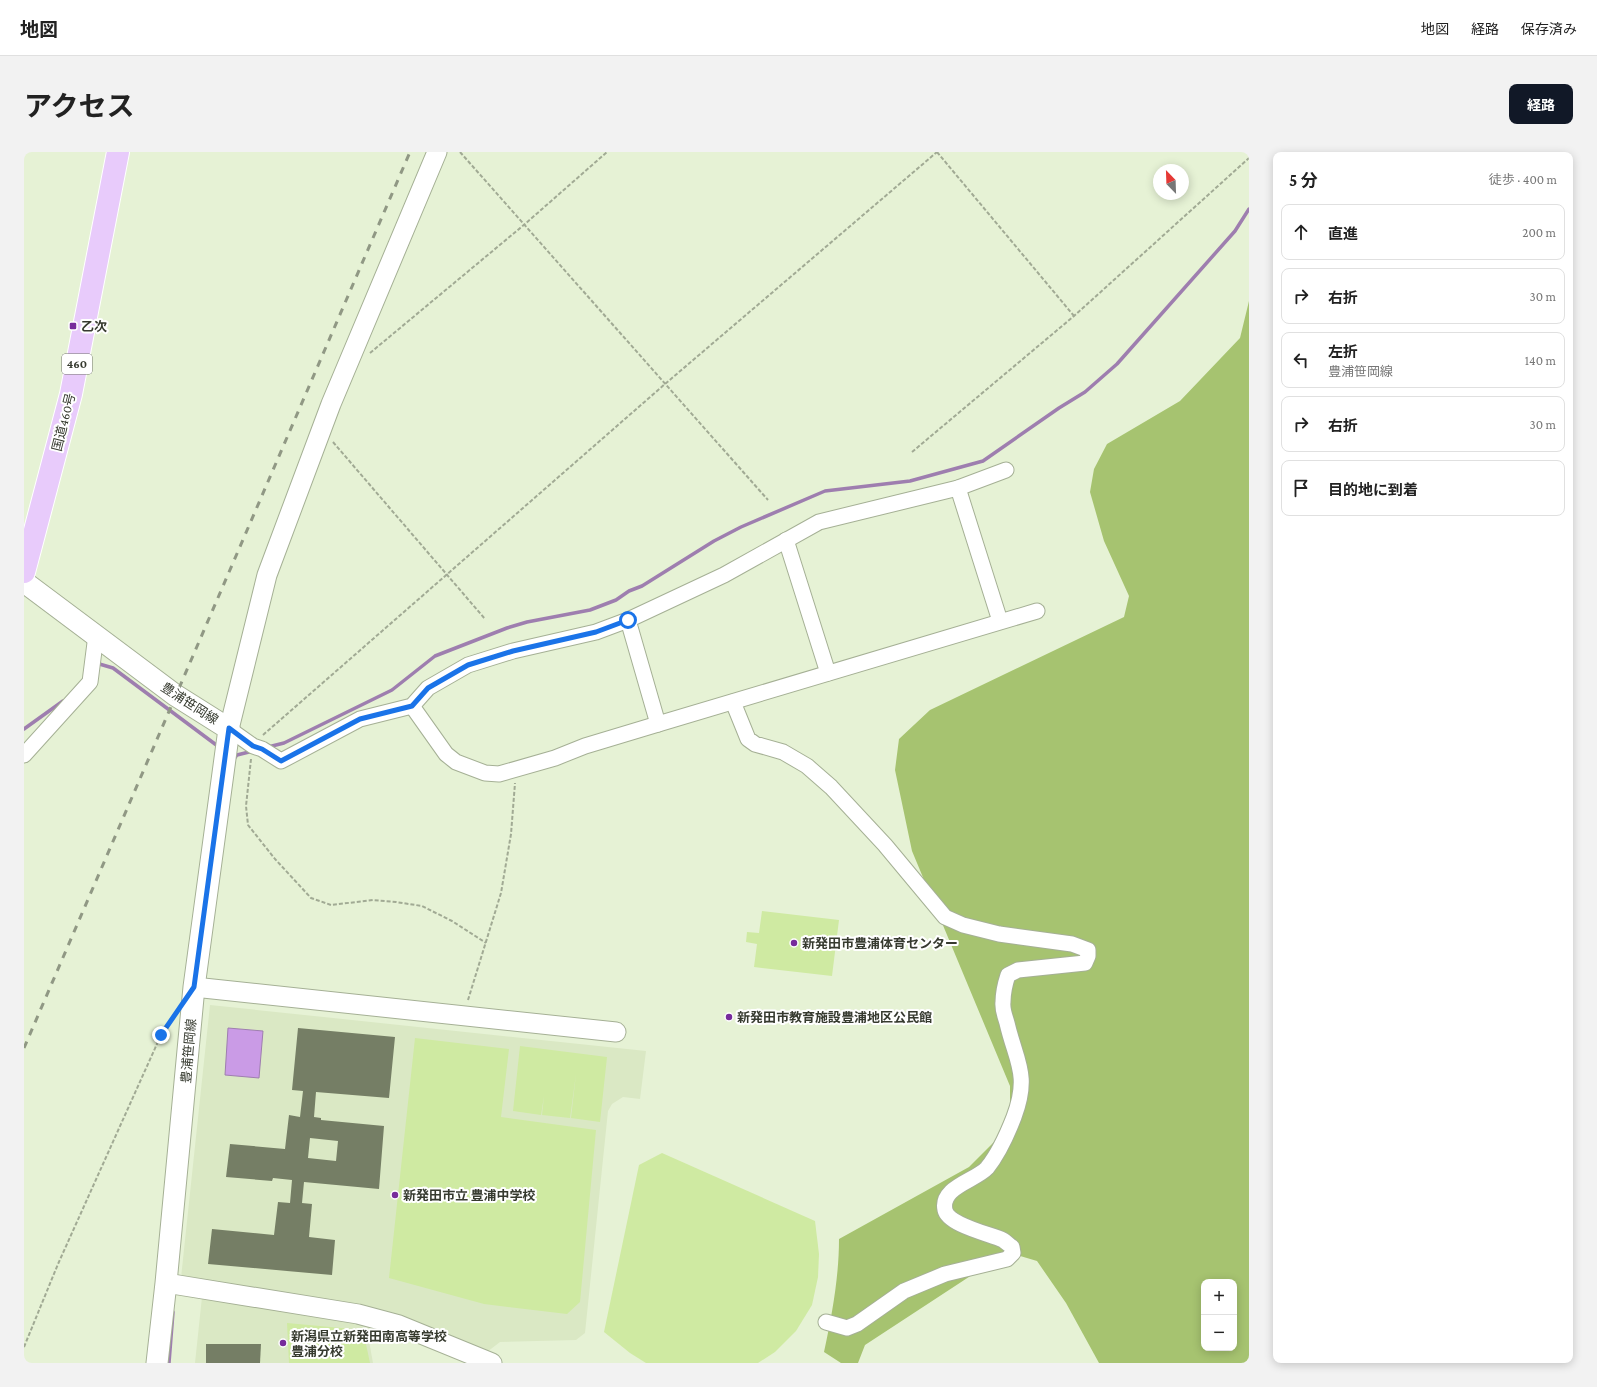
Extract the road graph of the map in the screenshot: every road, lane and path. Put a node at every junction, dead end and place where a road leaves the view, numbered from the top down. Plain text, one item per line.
1 (118, 152) edge
2 (437, 152) edge
3 (460, 152) edge
4 (607, 152) edge
5 (937, 152) edge
6 (1249, 158) edge
7 (525, 224) junction
8 (1074, 316) junction
9 (368, 355) dead end
10 (665, 384) junction
11 (321, 429) junction
12 (912, 452) dead end
13 (1006, 470) dead end
14 (958, 488) junction
15 (768, 500) dead end
16 (786, 540) junction
17 (24, 572) edge
18 (446, 574) junction
19 (24, 582) edge
20 (1037, 611) dead end
21 (485, 620) dead end
22 (628, 620) junction
23 (1000, 621) junction
24 (96, 635) junction
25 (828, 673) junction
26 (733, 702) junction
27 (412, 706) junction
28 (658, 724) junction
29 (229, 728) junction
30 (253, 746) junction
31 (24, 755) edge
32 (516, 769) junction
33 (486, 943) junction
34 (194, 987) junction
35 (178, 1011) dead end
36 (463, 1017) junction
37 (616, 1032) dead end
38 (166, 1283) junction
39 (826, 1322) dead end
40 (24, 1346) edge
41 (157, 1363) edge
42 (492, 1363) edge

1 - 17 highway, 国道460号 / 460
2 - 11 street
3 - 7 path
4 - 7 path
5 - 8 path
5 - 10 path
6 - 8 path
7 - 9 path
7 - 10 path
8 - 12 path
10 - 15 path
10 - 18 path
11 - 18 path
11 - 29 street
13 - 14 street
14 - 16 street
14 - 23 street
16 - 22 street
16 - 25 street
18 - 21 path
18 - 30 path
19 - 24 main road, 豊浦笹岡線
20 - 23 street
22 - 27 street
22 - 28 street
23 - 25 street
24 - 29 main road, 豊浦笹岡線
24 - 31 street
25 - 26 street
26 - 28 street
26 - 39 street
27 - 30 street
27 - 32 street
28 - 32 street
29 - 30 street
29 - 34 main road, 豊浦笹岡線
30 - 33 path
32 - 33 path
33 - 36 path
34 - 36 street
34 - 38 main road, 豊浦笹岡線
35 - 40 path
36 - 37 street
38 - 41 main road, 豊浦笹岡線
38 - 42 street

